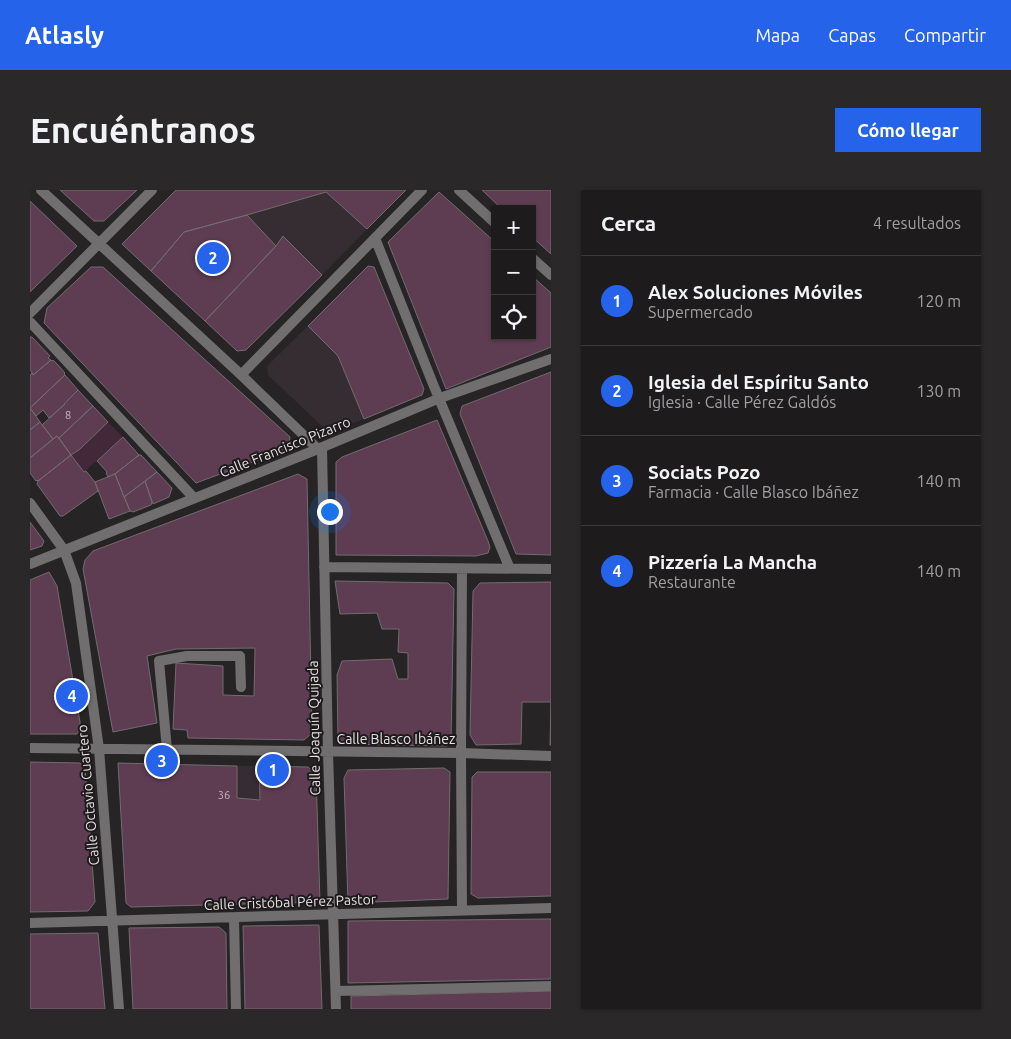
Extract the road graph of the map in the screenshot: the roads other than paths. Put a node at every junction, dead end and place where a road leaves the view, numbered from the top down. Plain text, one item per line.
1 (41, 190) edge
2 (152, 190) edge
3 (422, 190) edge
4 (459, 190) edge
5 (491, 219) edge
6 (375, 238) junction
7 (98, 243) junction
8 (536, 262) edge
9 (551, 275) edge
10 (30, 313) edge
11 (30, 322) edge
12 (551, 359) edge
13 (241, 375) junction
14 (440, 398) junction
15 (320, 448) junction
16 (194, 498) junction
17 (30, 503) edge
18 (64, 550) junction
19 (30, 564) edge
20 (324, 567) junction
21 (510, 568) junction
22 (462, 569) junction
23 (551, 569) edge
24 (241, 687) dead end
25 (30, 748) edge
26 (100, 749) junction
27 (167, 750) junction
28 (328, 752) junction
29 (461, 753) junction
30 (551, 756) edge
31 (551, 908) edge
32 (462, 910) junction
33 (333, 914) junction
34 (234, 918) junction
35 (112, 921) junction
36 (30, 924) edge
37 (551, 986) edge
38 (336, 991) junction
39 (119, 1009) edge
40 (236, 1009) edge
41 (336, 1009) edge

1 - 7 street
2 - 7 street
3 - 6 street
4 - 5 street
6 - 13 street
6 - 14 street
7 - 10 street
7 - 13 street
8 - 9 street
11 - 16 street
12 - 14 street, Calle Francisco Pizarro
13 - 15 street
14 - 15 street, Calle Francisco Pizarro
14 - 21 street
15 - 16 street, Calle Francisco Pizarro
15 - 20 street, Calle Joaquín Quijada
16 - 18 street, Calle Francisco Pizarro
17 - 18 street, Calle Octavio Cuartero
18 - 19 street, Calle Francisco Pizarro
18 - 26 street, Calle Octavio Cuartero
20 - 22 street
20 - 28 street, Calle Joaquín Quijada
21 - 22 street
21 - 23 street
22 - 29 street
24 - 27 street
25 - 26 street, Calle Blasco Ibáñez
26 - 27 street, Calle Blasco Ibáñez
26 - 35 street, Calle Octavio Cuartero
27 - 28 street, Calle Blasco Ibáñez
28 - 29 street, Calle Blasco Ibáñez
28 - 33 street, Calle Joaquín Quijada
29 - 30 street, Calle Blasco Ibáñez
29 - 32 street
31 - 32 street, Calle Cristóbal Pérez Pastor
32 - 33 street, Calle Cristóbal Pérez Pastor
33 - 34 street, Calle Cristóbal Pérez Pastor
33 - 38 street, Calle Joaquín Quijada
34 - 35 street, Calle Cristóbal Pérez Pastor
34 - 40 street
35 - 36 street, Calle Cristóbal Pérez Pastor
35 - 39 street, Calle Octavio Cuartero
37 - 38 street
38 - 41 street, Calle Joaquín Quijada

